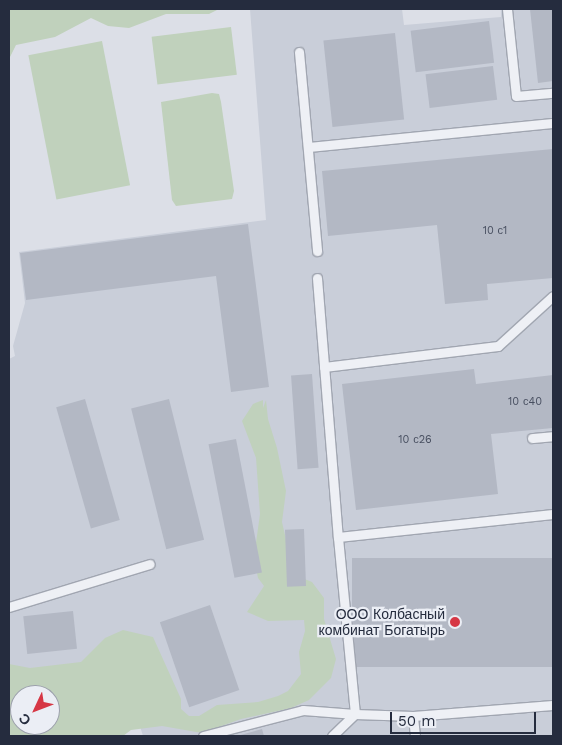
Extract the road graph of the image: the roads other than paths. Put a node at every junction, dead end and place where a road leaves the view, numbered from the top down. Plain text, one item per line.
1 (507, 9) edge
2 (299, 52) dead end
3 (553, 93) edge
4 (553, 123) edge
5 (308, 147) junction
6 (317, 251) dead end
7 (317, 278) dead end
8 (553, 296) edge
9 (324, 367) junction
10 (553, 436) edge
11 (532, 438) dead end
12 (553, 514) edge
13 (338, 537) junction
14 (150, 564) dead end
15 (9, 607) edge
16 (553, 704) edge
17 (355, 714) junction
18 (413, 716) junction
19 (203, 736) edge
20 (332, 736) edge
21 (415, 736) edge

1 - 3 lane
2 - 5 lane
4 - 5 lane
5 - 6 lane
7 - 9 lane
8 - 9 lane
9 - 13 lane
10 - 11 lane
12 - 13 lane
13 - 17 lane
14 - 15 lane
16 - 18 lane
17 - 18 lane
17 - 19 lane
17 - 20 lane
18 - 21 lane

